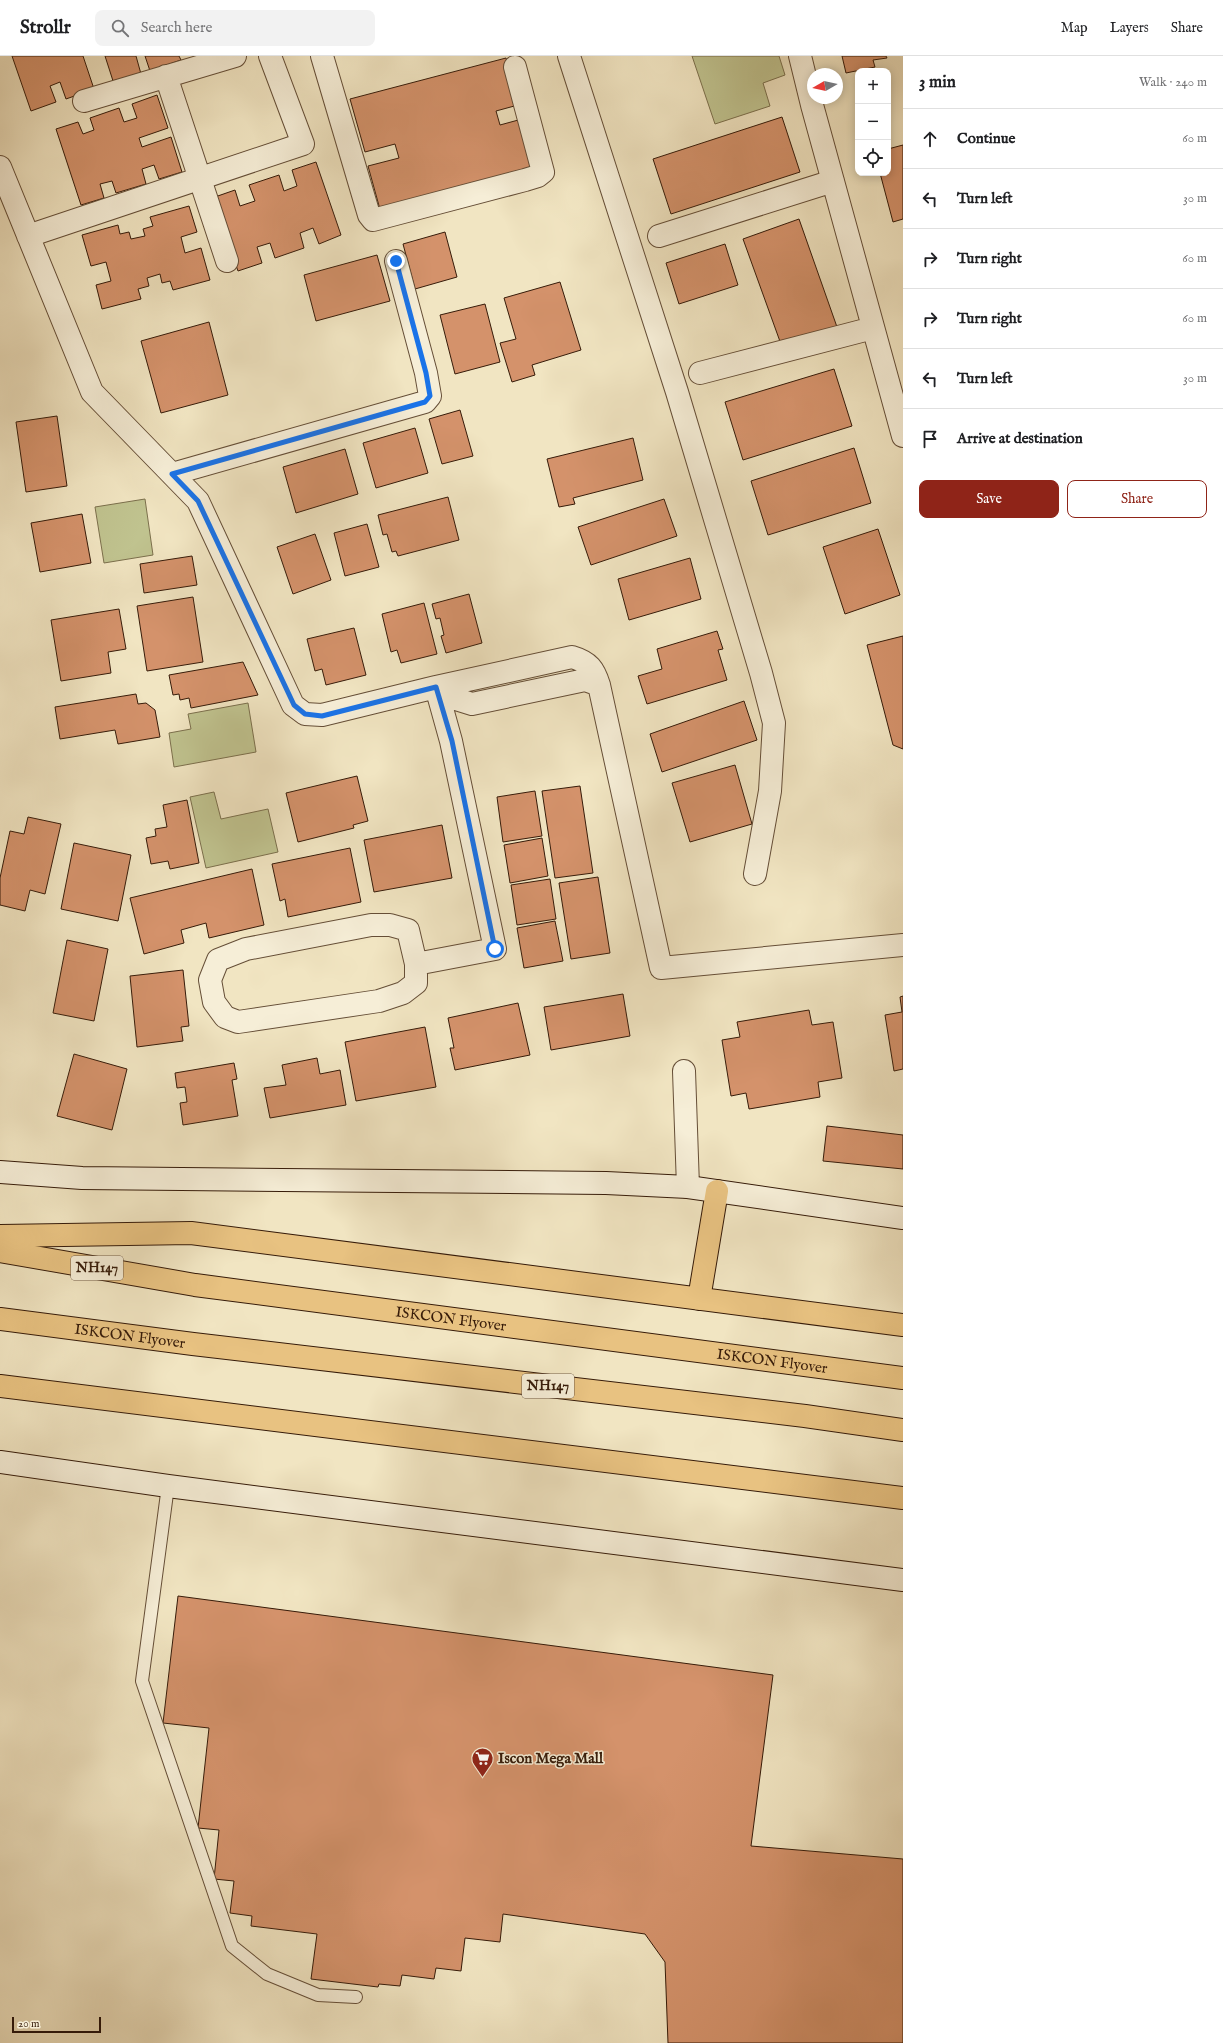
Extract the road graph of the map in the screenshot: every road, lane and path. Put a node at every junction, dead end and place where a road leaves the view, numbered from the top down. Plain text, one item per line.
1 (235, 56) edge
2 (270, 56) edge
3 (322, 56) edge
4 (569, 56) edge
5 (800, 56) edge
6 (515, 67) dead end
7 (166, 76) junction
8 (84, 101) dead end
9 (1, 174) edge
10 (201, 178) junction
11 (833, 181) junction
12 (28, 236) junction
13 (659, 236) dead end
14 (227, 261) dead end
15 (396, 261) dead end
16 (873, 328) junction
17 (700, 373) dead end
18 (903, 436) edge
19 (172, 474) junction
20 (436, 687) junction
21 (755, 874) dead end
22 (903, 945) edge
23 (416, 964) junction
24 (684, 1071) dead end
25 (0, 1172) edge
26 (688, 1187) junction
27 (717, 1191) junction
28 (903, 1218) edge
29 (0, 1236) edge
30 (0, 1251) edge
31 (699, 1299) junction
32 (0, 1319) edge
33 (903, 1325) edge
34 (903, 1378) edge
35 (0, 1386) edge
36 (903, 1430) edge
37 (0, 1462) edge
38 (168, 1486) junction
39 (903, 1498) edge
40 (903, 1580) edge
41 (356, 1997) dead end

1 - 7 street
2 - 10 street
3 - 6 street
4 - 21 street
5 - 11 street
7 - 8 street
7 - 10 street
9 - 12 street
10 - 12 street
10 - 14 street
11 - 13 street
11 - 16 street
12 - 19 street
15 - 19 street
16 - 17 street
16 - 18 street
19 - 20 street
20 - 22 street
20 - 23 street
23 - 23 street
24 - 26 street
25 - 26 street
26 - 27 street
27 - 28 street
27 - 31 main road
29 - 31 main road
30 - 34 main road, ISKCON Flyover / NH147
31 - 33 main road
32 - 36 main road, ISKCON Flyover / NH147
35 - 39 main road
37 - 38 street
38 - 40 street
38 - 41 lane

